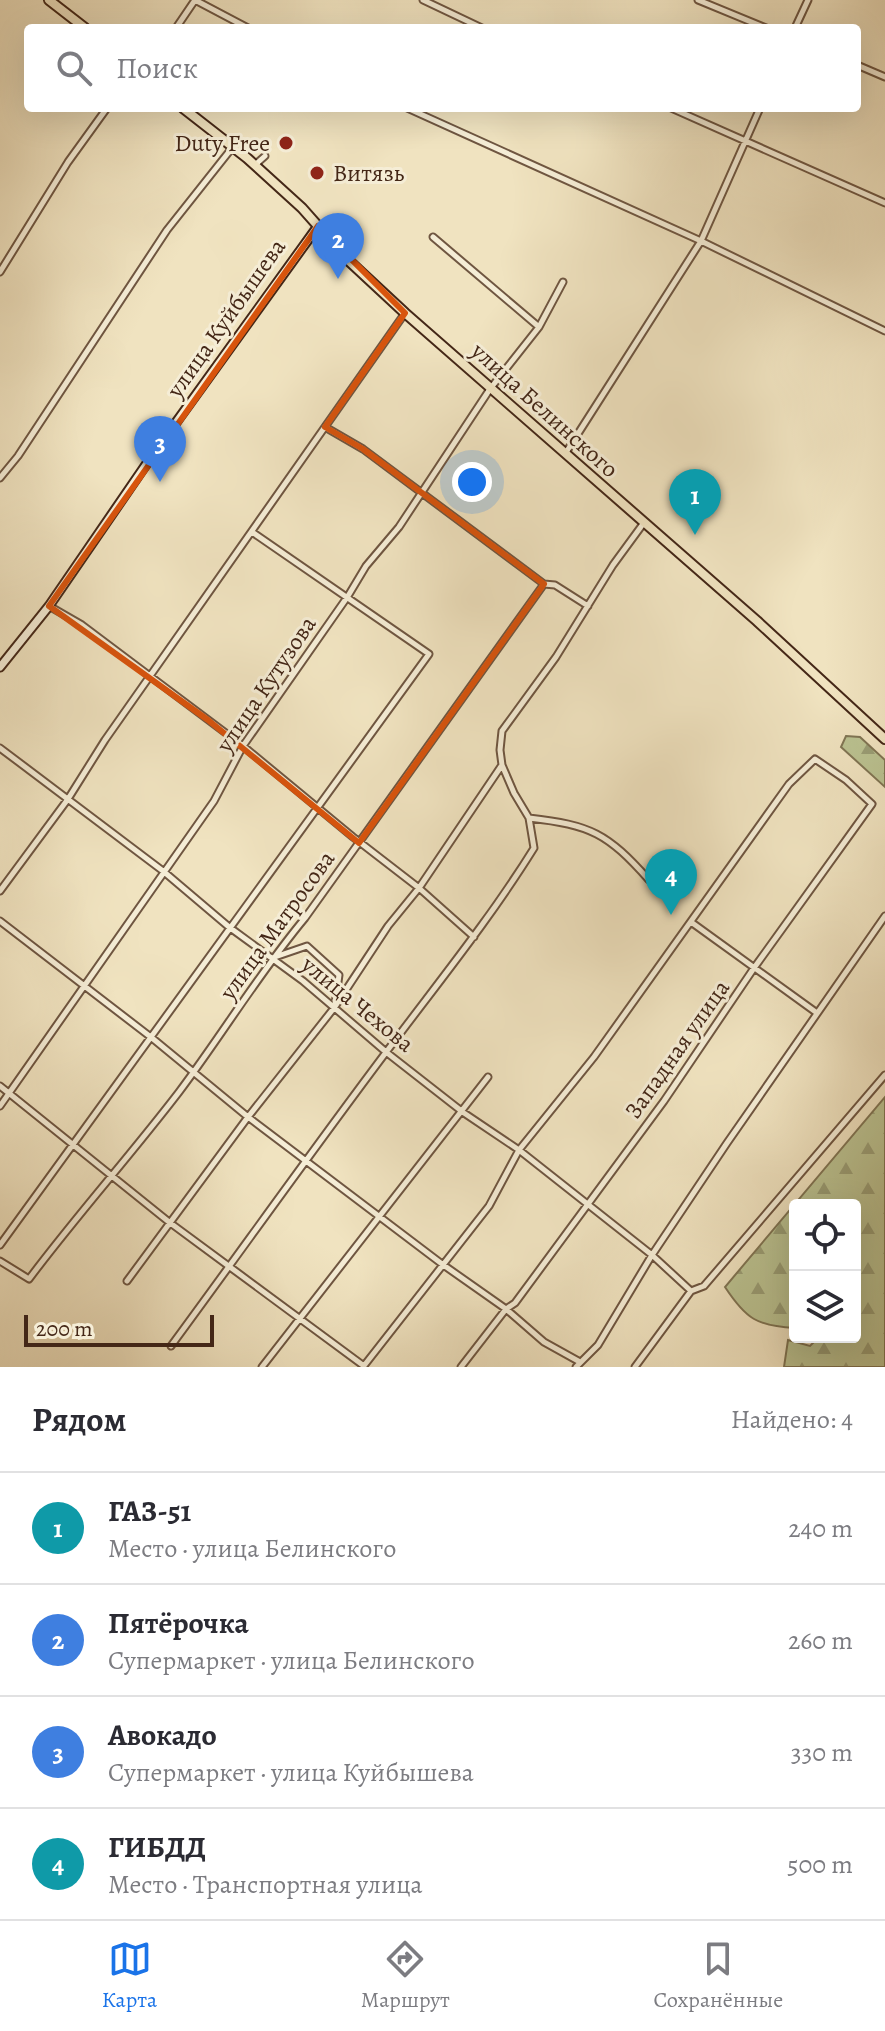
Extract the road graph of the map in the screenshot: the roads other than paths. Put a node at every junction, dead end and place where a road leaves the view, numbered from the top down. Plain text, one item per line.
1 (49, 0) edge
2 (195, 0) edge
3 (423, 0) edge
4 (698, 0) edge
5 (808, 0) edge
6 (80, 24) edge
7 (179, 24) edge
8 (240, 24) edge
9 (474, 24) edge
10 (756, 24) edge
11 (797, 24) edge
12 (861, 67) edge
13 (885, 77) edge
14 (104, 112) edge
15 (188, 112) edge
16 (416, 112) edge
17 (680, 112) edge
18 (758, 112) edge
19 (745, 142) junction
20 (232, 148) junction
21 (265, 156) dead end
22 (255, 166) junction
23 (885, 203) edge
24 (318, 226) junction
25 (433, 237) dead end
26 (701, 241) junction
27 (0, 272) edge
28 (563, 282) dead end
29 (405, 313) junction
30 (539, 327) junction
31 (885, 331) edge
32 (490, 389) junction
33 (325, 427) junction
34 (565, 454) junction
35 (0, 478) edge
36 (420, 492) junction
37 (643, 524) junction
38 (252, 532) junction
39 (544, 584) junction
40 (348, 596) junction
41 (49, 606) junction
42 (588, 606) junction
43 (0, 667) edge
44 (149, 677) junction
45 (885, 739) edge
46 (243, 746) junction
47 (0, 748) edge
48 (502, 765) junction
49 (68, 799) junction
50 (318, 808) junction
51 (529, 818) junction
52 (359, 843) junction
53 (163, 871) junction
54 (649, 880) dead end
55 (419, 888) junction
56 (0, 891) edge
57 (885, 916) edge
58 (0, 921) edge
59 (691, 922) junction
60 (229, 927) junction
61 (474, 937) junction
62 (271, 959) junction
63 (754, 968) junction
64 (84, 985) junction
65 (334, 1008) junction
66 (817, 1013) junction
67 (152, 1038) junction
68 (386, 1052) junction
69 (193, 1072) junction
70 (885, 1075) edge
71 (488, 1077) dead end
72 (0, 1086) edge
73 (10, 1095) junction
74 (0, 1106) edge
75 (461, 1110) junction
76 (248, 1117) junction
77 (73, 1147) junction
78 (519, 1150) junction
79 (307, 1160) junction
80 (111, 1174) junction
81 (589, 1206) junction
82 (380, 1217) junction
83 (169, 1222) junction
84 (0, 1245) edge
85 (652, 1255) junction
86 (0, 1261) edge
87 (442, 1264) junction
88 (230, 1266) junction
89 (127, 1281) dead end
90 (691, 1291) junction
91 (506, 1309) junction
92 (297, 1318) junction
93 (171, 1346) dead end
94 (578, 1364) edge
95 (262, 1367) edge
96 (364, 1367) edge
97 (461, 1367) edge
98 (635, 1367) edge

1 - 6 main road
2 - 7 street
2 - 8 street
3 - 9 street
4 - 10 street
5 - 11 street
12 - 13 street
14 - 27 street
15 - 20 main road, улица Белинского
16 - 26 street
17 - 19 street
18 - 19 street
19 - 23 street
19 - 26 street
20 - 22 main road, улица Белинского
20 - 35 street
21 - 22 street
22 - 24 main road, улица Белинского
24 - 29 main road, улица Белинского
24 - 41 main road, улица Куйбышева
25 - 30 street
26 - 31 street
26 - 34 street
28 - 30 street, улица Кутузова
29 - 32 main road, улица Белинского
29 - 33 street
30 - 32 street, улица Кутузова
32 - 34 main road, улица Белинского
32 - 36 street, улица Кутузова
33 - 36 street
33 - 38 street
34 - 37 main road, улица Белинского
36 - 39 street
36 - 40 street, улица Кутузова
37 - 42 street
37 - 45 main road, улица Белинского
38 - 40 street
38 - 44 street
39 - 42 street
39 - 52 street, улица Матросова
40 - 46 street, улица Кутузова
40 - 50 street
41 - 43 main road, улица Куйбышева
41 - 44 street
42 - 48 street
44 - 46 street
44 - 49 street
46 - 50 street
46 - 53 street, улица Кутузова
47 - 49 street, улица Чехова
48 - 51 street
48 - 55 street
49 - 53 street, улица Чехова
49 - 56 street
50 - 52 street
50 - 60 street
51 - 54 street
51 - 61 street
52 - 55 street
52 - 62 street, улица Матросова
53 - 60 street, улица Чехова
53 - 64 street, улица Кутузова
55 - 61 street
55 - 65 street
57 - 66 street
58 - 64 street
59 - 63 street
59 - 63 street, Западная улица
59 - 78 street
60 - 62 street, улица Чехова
60 - 67 street
61 - 68 street
62 - 65 street, улица Чехова
62 - 65 street
62 - 69 street, улица Матросова
63 - 66 street
63 - 81 street, Западная улица
64 - 67 street
64 - 73 street, улица Кутузова
65 - 68 street, улица Чехова
65 - 76 street
66 - 85 street
67 - 69 street
67 - 77 street
68 - 75 street, улица Чехова
68 - 79 street
69 - 76 street
69 - 80 street, улица Матросова
70 - 90 street
71 - 75 street
72 - 73 street
73 - 74 street, улица Кутузова
73 - 77 street
75 - 78 street, улица Чехова
75 - 82 street
76 - 79 street
76 - 83 street
77 - 80 street
77 - 84 street
78 - 81 street, улица Чехова
78 - 87 street
79 - 82 street
79 - 88 street
80 - 83 street
80 - 86 street, улица Матросова
81 - 85 street, улица Чехова
81 - 91 street, Западная улица
82 - 87 street
82 - 92 street
83 - 88 street
83 - 89 street
85 - 90 street, улица Чехова
85 - 94 street
87 - 91 street
87 - 96 street
88 - 92 street
88 - 93 street
90 - 98 street
91 - 94 street
91 - 97 street, Западная улица
92 - 95 street
92 - 96 street

